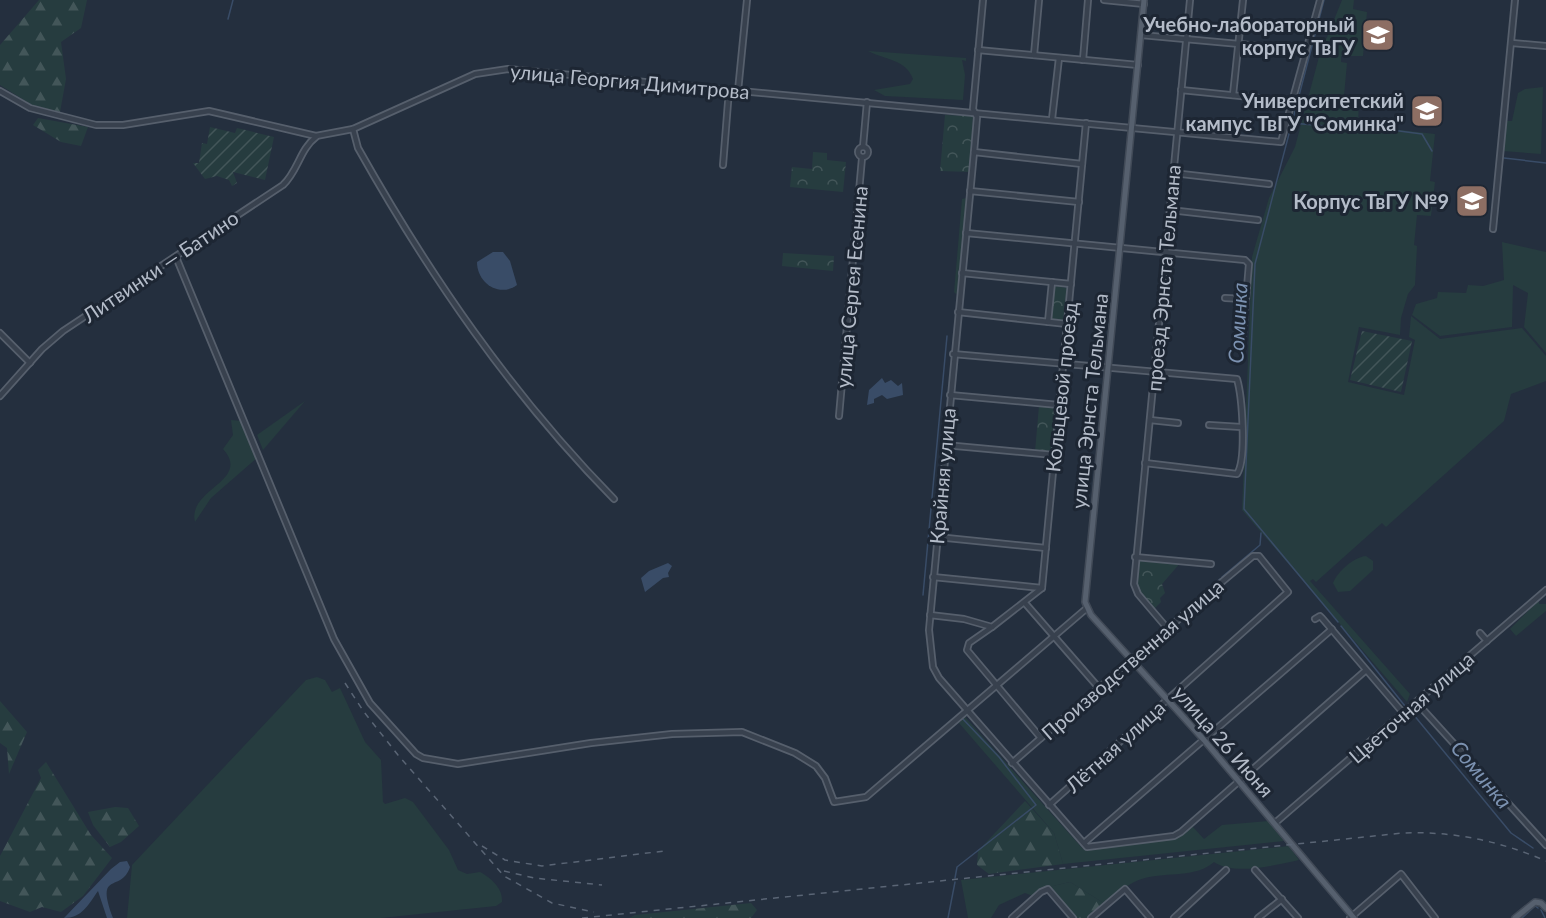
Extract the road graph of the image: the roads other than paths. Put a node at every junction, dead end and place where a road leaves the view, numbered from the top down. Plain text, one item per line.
1 (747, 0) edge
2 (983, 0) edge
3 (1039, 0) edge
4 (1088, 0) edge
5 (1104, 0) edge
6 (1190, 0) edge
7 (1243, 0) edge
8 (1320, 0) edge
9 (1515, 0) edge
10 (1144, 2) edge
11 (1141, 35) junction
12 (1186, 39) junction
13 (1512, 43) junction
14 (1239, 44) junction
15 (1546, 46) edge
16 (978, 50) junction
17 (1305, 50) junction
18 (1034, 55) junction
19 (1059, 58) junction
20 (1083, 60) junction
21 (1138, 65) junction
22 (729, 90) junction
23 (1182, 90) junction
24 (0, 91) edge
25 (738, 91) junction
26 (1233, 95) junction
27 (1290, 101) junction
28 (867, 102) junction
29 (975, 113) junction
30 (1052, 119) junction
31 (1086, 123) junction
32 (1132, 127) junction
33 (353, 129) junction
34 (1178, 132) junction
35 (316, 136) junction
36 (974, 152) junction
37 (1082, 164) junction
38 (723, 165) dead end
39 (1173, 173) junction
40 (1269, 184) dead end
41 (970, 191) junction
42 (1079, 202) junction
43 (1170, 210) junction
44 (1258, 220) dead end
45 (1492, 229) dead end
46 (966, 233) junction
47 (1075, 243) junction
48 (1120, 248) junction
49 (1166, 252) junction
50 (176, 257) junction
51 (962, 273) junction
52 (1052, 282) junction
53 (1071, 284) junction
54 (1225, 298) dead end
55 (1245, 299) junction
56 (958, 312) junction
57 (1048, 322) junction
58 (1067, 324) junction
59 (0, 333) edge
60 (1243, 335) dead end
61 (953, 354) junction
62 (30, 363) junction
63 (1063, 364) junction
64 (1108, 368) junction
65 (1154, 372) junction
66 (0, 396) edge
67 (950, 396) junction
68 (1059, 405) junction
69 (839, 417) dead end
70 (1150, 420) junction
71 (1178, 423) dead end
72 (1209, 425) dead end
73 (1241, 427) junction
74 (945, 445) junction
75 (1054, 455) junction
76 (1145, 463) junction
77 (614, 499) dead end
78 (937, 537) junction
79 (1046, 548) junction
80 (1253, 556) joint
81 (1136, 557) junction
82 (1210, 564) dead end
83 (933, 577) junction
84 (1042, 588) junction
85 (1546, 590) edge
86 (1025, 603) junction
87 (1087, 608) junction
88 (930, 615) junction
89 (1315, 619) dead end
90 (992, 627) junction
91 (1167, 628) junction
92 (1332, 629) junction
93 (1480, 633) dead end
94 (1053, 636) junction
95 (1487, 641) junction
96 (1132, 659) junction
97 (1365, 671) junction
98 (996, 686) junction
99 (1098, 688) junction
100 (1168, 699) junction
101 (1417, 702) junction
102 (968, 709) junction
103 (1404, 714) junction
104 (1041, 738) junction
105 (1204, 740) junction
106 (1012, 763) junction
107 (1240, 782) junction
108 (1049, 805) junction
109 (1275, 823) junction
110 (1085, 845) junction
111 (1546, 846) edge
112 (1226, 870) dead end
113 (1255, 870) dead end
114 (1282, 899) junction
115 (1546, 908) edge
116 (1352, 917) edge
117 (1436, 917) edge
118 (1012, 918) edge
119 (1073, 918) edge
120 (1091, 918) edge
121 (1150, 918) edge
122 (1174, 918) edge
123 (1258, 918) edge
124 (1298, 918) edge
125 (1515, 918) edge

1 - 25 street
2 - 16 street, Крайняя улица
3 - 18 street
4 - 20 street
5 - 10 street
6 - 12 street, проезд Эрнста Тельмана
7 - 14 street
8 - 17 street
9 - 13 street
10 - 11 main road, улица Эрнста Тельмана
11 - 12 street
11 - 21 main road, улица Эрнста Тельмана
12 - 14 street
12 - 23 street, проезд Эрнста Тельмана
13 - 15 street
13 - 45 street
14 - 17 street
14 - 26 street
16 - 18 street
16 - 29 street, Крайняя улица
17 - 27 street
18 - 19 street
19 - 20 street
19 - 30 street
20 - 21 street
21 - 32 main road, улица Эрнста Тельмана
22 - 25 street, улица Георгия Димитрова
22 - 33 street, улица Георгия Димитрова
22 - 38 street
23 - 26 street
23 - 34 street, проезд Эрнста Тельмана
24 - 35 street, улица Георгия Димитрова
25 - 28 street, улица Георгия Димитрова
26 - 27 street
27 - 34 street, улица Георгия Димитрова
28 - 29 street, улица Георгия Димитрова
28 - 69 street, улица Сергея Есенина
29 - 30 street, улица Георгия Димитрова
29 - 36 street, Крайняя улица
30 - 31 street, улица Георгия Димитрова
31 - 32 street, улица Георгия Димитрова
31 - 37 street, Кольцевой проезд
32 - 34 street, улица Георгия Димитрова
32 - 48 main road, улица Эрнста Тельмана
33 - 35 street, улица Георгия Димитрова
33 - 77 street
34 - 39 street, проезд Эрнста Тельмана
35 - 50 street, Литвинки — Батино
36 - 37 street
36 - 41 street, Крайняя улица
37 - 42 street, Кольцевой проезд
39 - 40 street
39 - 43 street, проезд Эрнста Тельмана
41 - 42 street
41 - 46 street, Крайняя улица
42 - 47 street, Кольцевой проезд
43 - 44 street
43 - 49 street, проезд Эрнста Тельмана
46 - 47 street
46 - 51 street, Крайняя улица
47 - 48 street
47 - 53 street, Кольцевой проезд
48 - 49 street
48 - 64 main road, улица Эрнста Тельмана
49 - 55 street
49 - 65 street, проезд Эрнста Тельмана
50 - 62 street, Литвинки — Батино
50 - 102 street
51 - 52 street
51 - 56 street, Крайняя улица
52 - 53 street
52 - 57 street
53 - 58 street, Кольцевой проезд
54 - 55 street
55 - 60 street
56 - 57 street
56 - 61 street, Крайняя улица
57 - 58 street
58 - 63 street, Кольцевой проезд
59 - 62 street
61 - 63 street
61 - 67 street, Крайняя улица
62 - 66 street, Литвинки — Батино
63 - 64 street
63 - 68 street, Кольцевой проезд
64 - 65 street
64 - 87 main road, улица Эрнста Тельмана
65 - 70 street, проезд Эрнста Тельмана
65 - 73 street
67 - 68 street
67 - 74 street, Крайняя улица
68 - 75 street, Кольцевой проезд
70 - 71 street
70 - 76 street, проезд Эрнста Тельмана
72 - 73 street
73 - 76 street
74 - 75 street
74 - 78 street, Крайняя улица
75 - 79 street, Кольцевой проезд
76 - 81 street, проезд Эрнста Тельмана
78 - 79 street
78 - 83 street, Крайняя улица
79 - 84 street, Кольцевой проезд
80 - 91 street, Производственная улица
80 - 100 street, Лётная улица
81 - 82 street
81 - 91 street, проезд Эрнста Тельмана
83 - 84 street
83 - 88 street, Крайняя улица
84 - 86 street
85 - 95 street, Цветочная улица
86 - 90 street
86 - 94 street
87 - 94 street
87 - 96 main road
88 - 90 street
88 - 102 street, Крайняя улица
89 - 92 street
90 - 98 street
91 - 96 street, Производственная улица
92 - 97 street
92 - 105 street
93 - 95 street
94 - 98 street
94 - 99 street
95 - 101 street, Цветочная улица
96 - 99 street, Производственная улица
96 - 100 main road, улица 26 Июня
97 - 103 street
97 - 107 street
98 - 102 street
98 - 104 street
99 - 104 street, Производственная улица
100 - 105 main road, улица 26 Июня
100 - 108 street, Лётная улица
101 - 103 street, Цветочная улица
101 - 111 street
102 - 106 street, Крайняя улица
103 - 109 street, Цветочная улица
104 - 106 street, Производственная улица
105 - 107 main road, улица 26 Июня
105 - 110 street
106 - 108 street, Крайняя улица
107 - 109 main road, улица 26 Июня
107 - 110 street
108 - 110 street, Крайняя улица
109 - 116 main road, улица 26 Июня
112 - 122 street
113 - 114 street
114 - 123 street
114 - 124 street
115 - 125 main road
116 - 117 street
118 - 119 street
120 - 121 street

